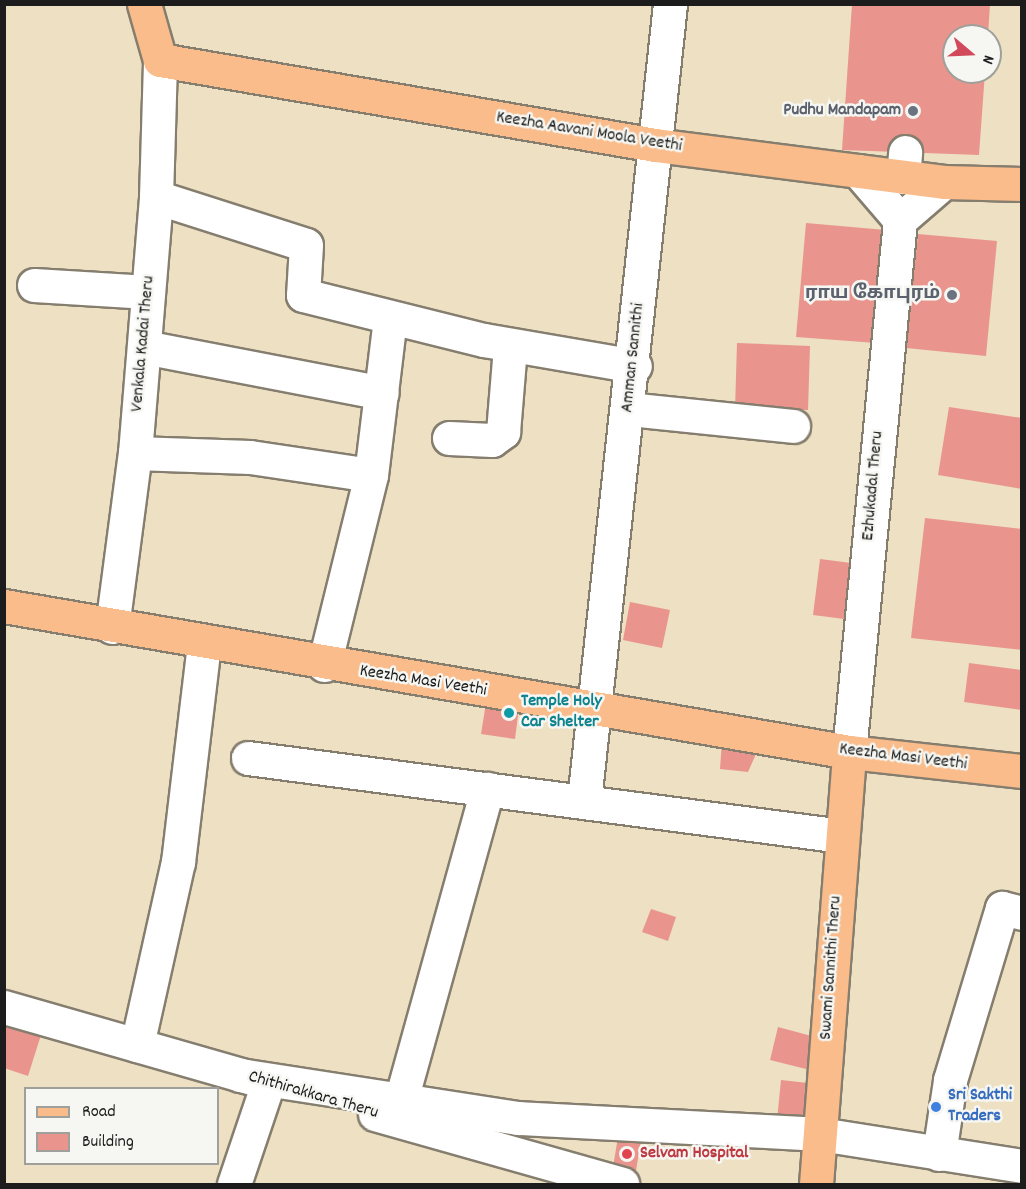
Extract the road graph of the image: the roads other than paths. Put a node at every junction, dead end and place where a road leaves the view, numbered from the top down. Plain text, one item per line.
1 (144, 4) edge
2 (670, 4) edge
3 (160, 60) junction
4 (655, 145) junction
5 (858, 171) junction
6 (944, 182) junction
7 (1022, 184) edge
8 (156, 196) junction
9 (900, 220) junction
10 (34, 285) dead end
11 (148, 292) junction
12 (390, 319) junction
13 (510, 346) junction
14 (144, 347) junction
15 (635, 366) junction
16 (382, 393) junction
17 (629, 409) junction
18 (793, 426) dead end
19 (449, 438) dead end
20 (135, 453) junction
21 (371, 475) junction
22 (4, 606) edge
23 (112, 627) junction
24 (204, 643) junction
25 (324, 665) junction
26 (593, 710) junction
27 (849, 752) junction
28 (248, 758) dead end
29 (1022, 771) edge
30 (487, 789) junction
31 (584, 801) junction
32 (842, 836) junction
33 (1022, 913) edge
34 (4, 1007) edge
35 (137, 1045) junction
36 (254, 1079) junction
37 (401, 1100) junction
38 (541, 1120) junction
39 (820, 1134) junction
40 (939, 1154) junction
41 (528, 1157) junction
42 (1022, 1166) edge
43 (574, 1178) edge
44 (234, 1185) edge
45 (622, 1185) edge
46 (816, 1185) edge

1 - 3 main road
2 - 4 street, Amman Sannithi
3 - 4 main road, Keezha Aavani Moola Veethi
3 - 8 street, Venkala Kadai Theru
4 - 5 main road, Keezha Aavani Moola Veethi
4 - 15 street, Amman Sannithi
5 - 6 main road, Keezha Aavani Moola Veethi
5 - 9 street
6 - 7 main road, Keezha Aavani Moola Veethi
6 - 9 street
8 - 11 street, Venkala Kadai Theru
8 - 12 street
9 - 27 street, Ezhukadal Theru
10 - 11 street
11 - 14 street, Venkala Kadai Theru
12 - 13 street
12 - 16 street
13 - 15 street
13 - 19 street
14 - 16 street
14 - 20 street, Venkala Kadai Theru
15 - 17 street, Amman Sannithi
16 - 21 street
17 - 18 street
17 - 26 street, Amman Sannithi
20 - 21 street
20 - 23 street, Venkala Kadai Theru
21 - 25 street
22 - 23 main road, Keezha Masi Veethi
23 - 24 main road, Keezha Masi Veethi
24 - 25 main road, Keezha Masi Veethi
24 - 35 street
25 - 26 main road, Keezha Masi Veethi
26 - 27 main road, Keezha Masi Veethi
26 - 31 street, Amman Sannithi
27 - 29 main road, Keezha Masi Veethi
27 - 32 main road, Swami Sannithi Theru
28 - 30 street
30 - 31 street
30 - 37 street
31 - 32 street
32 - 39 main road, Swami Sannithi Theru
33 - 40 street
34 - 35 street, Chithirakkara Theru
35 - 36 street, Chithirakkara Theru
36 - 37 street
36 - 41 street, Chithirakkara Theru
36 - 44 street
37 - 38 street
38 - 39 street
38 - 41 street
39 - 40 street
39 - 46 main road, Swami Sannithi Theru
40 - 42 street
41 - 43 street, Chithirakkara Theru
43 - 45 street, Chithirakkara Theru

